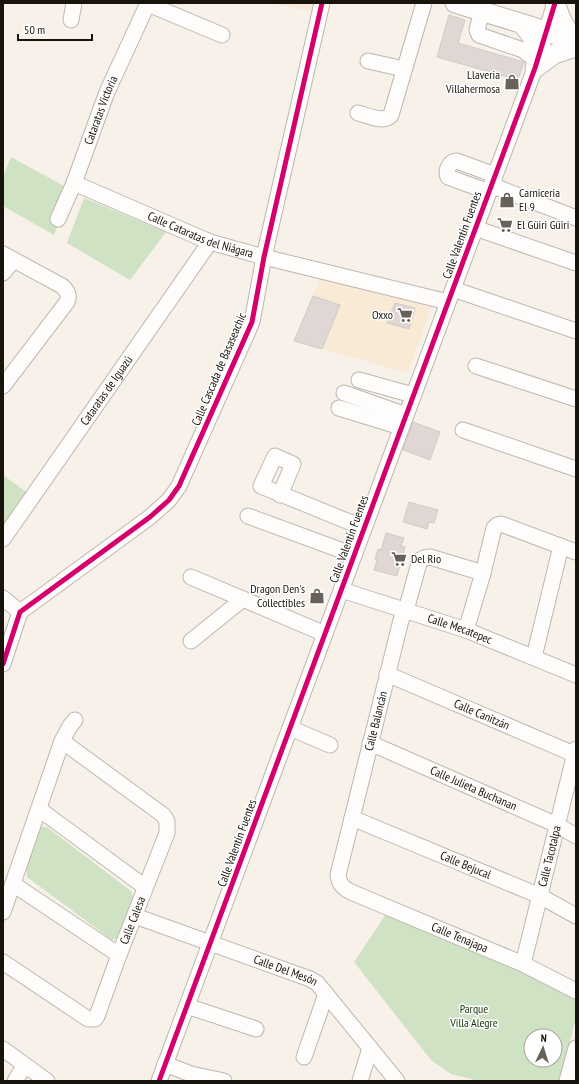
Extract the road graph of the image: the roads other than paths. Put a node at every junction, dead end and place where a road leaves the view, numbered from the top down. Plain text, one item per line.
1 (74, 3) edge
2 (322, 3) edge
3 (424, 3) edge
4 (455, 3) edge
5 (555, 3) edge
6 (148, 4) edge
7 (482, 11) junction
8 (70, 20) dead end
9 (522, 24) junction
10 (546, 31) junction
11 (222, 36) dead end
12 (576, 42) edge
13 (576, 47) edge
14 (368, 61) dead end
15 (536, 62) junction
16 (404, 69) junction
17 (358, 113) dead end
18 (74, 183) junction
19 (492, 184) junction
20 (576, 218) edge
21 (58, 219) dead end
22 (475, 228) junction
23 (210, 242) junction
24 (8, 257) edge
25 (264, 257) junction
26 (576, 262) edge
27 (3, 273) edge
28 (450, 296) junction
29 (576, 331) edge
30 (476, 366) dead end
31 (360, 380) dead end
32 (3, 386) edge
33 (344, 393) dead end
34 (413, 395) junction
35 (576, 400) edge
36 (339, 408) dead end
37 (404, 421) junction
38 (463, 430) dead end
39 (576, 469) edge
40 (280, 495) dead end
41 (248, 516) dead end
42 (364, 528) junction
43 (3, 539) edge
44 (561, 546) junction
45 (576, 552) edge
46 (354, 555) junction
47 (483, 573) junction
48 (191, 576) dead end
49 (342, 588) junction
50 (3, 598) edge
51 (242, 599) junction
52 (406, 610) junction
53 (20, 612) junction
54 (466, 630) junction
55 (325, 634) junction
56 (190, 641) dead end
57 (534, 657) junction
58 (3, 664) edge
59 (387, 674) junction
60 (576, 675) edge
61 (75, 720) dead end
62 (290, 728) junction
63 (62, 741) junction
64 (370, 743) junction
65 (330, 746) dead end
66 (576, 753) edge
67 (39, 809) junction
68 (352, 818) junction
69 (557, 825) junction
70 (576, 836) edge
71 (13, 884) junction
72 (342, 886) joint
73 (145, 887) junction
74 (540, 896) junction
75 (3, 912) edge
76 (135, 916) junction
77 (576, 916) edge
78 (210, 943) junction
79 (119, 955) junction
80 (3, 962) edge
81 (523, 964) junction
82 (576, 991) edge
83 (326, 994) junction
84 (187, 1006) junction
85 (256, 1029) dead end
86 (370, 1048) junction
87 (576, 1048) edge
88 (3, 1049) edge
89 (304, 1057) dead end
90 (165, 1064) junction
91 (24, 1066) junction
92 (15, 1081) edge
93 (47, 1081) edge
94 (159, 1081) edge
95 (224, 1081) edge
96 (360, 1081) edge
97 (397, 1081) edge
98 (567, 1081) edge

1 - 8 street
2 - 25 street, Calle Cascada de Basaseachic
3 - 16 street
4 - 7 main road
5 - 10 street, Calle Valentín Fuentes
5 - 12 main road
6 - 11 street
6 - 18 street, Cataratas Victoria
7 - 9 main road
7 - 15 street
9 - 10 main road
9 - 15 main road
10 - 12 main road
10 - 15 street, Calle Valentín Fuentes
13 - 15 main road
14 - 16 street
15 - 19 street, Calle Valentín Fuentes
16 - 17 street
18 - 21 street, Cataratas Victoria
18 - 23 street, Calle Cataratas del Niágara
19 - 20 street
19 - 22 street, Calle Valentín Fuentes
22 - 26 street
22 - 28 street, Calle Valentín Fuentes
23 - 25 street, Calle Cataratas del Niágara
23 - 43 street, Cataratas de Iguazú
24 - 27 street
24 - 32 street
25 - 28 street, Calle Cataratas del Niágara
25 - 53 street, Calle Cascada de Basaseachic
28 - 29 street, Calle Cataratas del Niágara
28 - 34 street, Calle Valentín Fuentes
30 - 35 street
31 - 34 street
33 - 37 street
34 - 37 street, Calle Valentín Fuentes
36 - 37 street
37 - 42 street, Calle Valentín Fuentes
38 - 39 street
40 - 42 street
41 - 46 street
42 - 46 street, Calle Valentín Fuentes
44 - 45 street
44 - 47 street
44 - 57 street
46 - 49 street, Calle Valentín Fuentes
47 - 52 street, Calle Balancán
47 - 54 street
48 - 51 street
49 - 52 street, Calle Mecatepec
49 - 55 street, Calle Valentín Fuentes
50 - 53 street
51 - 55 street
51 - 56 street
52 - 54 street, Calle Mecatepec
52 - 59 street, Calle Balancán
53 - 58 street
54 - 57 street, Calle Mecatepec
55 - 62 street, Calle Valentín Fuentes
57 - 60 street, Calle Mecatepec
59 - 64 street, Calle Balancán
59 - 66 street, Calle Canitzán
61 - 63 street
62 - 65 street
62 - 78 street, Calle Valentín Fuentes
63 - 67 street
63 - 73 street, Calle Calesa
64 - 68 street, Calle Balancán
64 - 69 street, Calle Julieta Buchanan
66 - 69 street, Calle Tacotalpa
67 - 71 street
67 - 73 street
68 - 72 street, Calle Balancán
68 - 74 street, Calle Bejucal
69 - 70 street, Calle Julieta Buchanan
69 - 74 street, Calle Tacotalpa
71 - 75 street
71 - 79 street
72 - 81 street, Calle Tenajapa
73 - 76 street, Calle Calesa
74 - 77 street, Calle Bejucal
74 - 81 street, Calle Tacotalpa
76 - 78 street, Calle Del Mesón
76 - 79 street, Calle Calesa
78 - 83 street, Calle Del Mesón
78 - 84 street, Calle Valentín Fuentes
79 - 80 street, Calle Calesa
81 - 82 street, Calle Tenajapa
83 - 86 street, Calle Del Mesón
83 - 89 street
84 - 85 street
84 - 90 street, Calle Valentín Fuentes
86 - 96 street
86 - 97 street, Calle Del Mesón
87 - 98 street
88 - 91 street
90 - 94 street, Calle Valentín Fuentes
90 - 95 street
91 - 92 street
91 - 93 street

